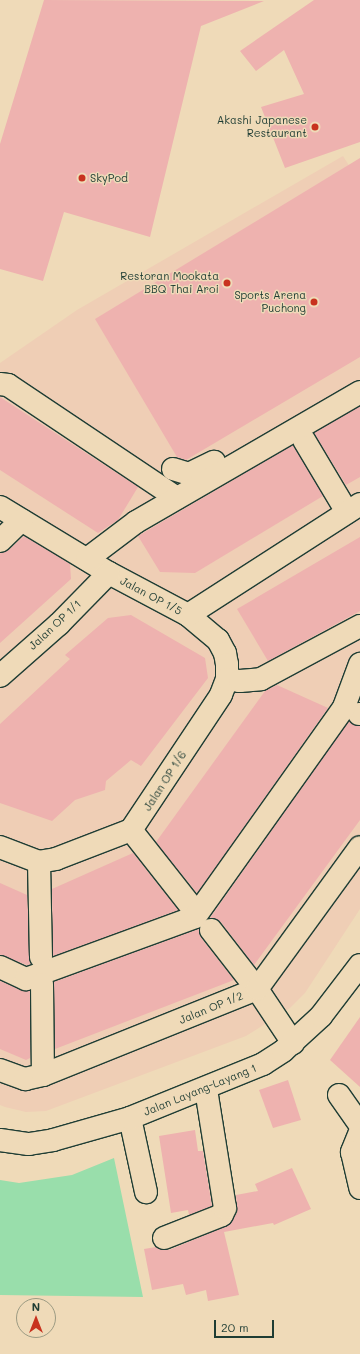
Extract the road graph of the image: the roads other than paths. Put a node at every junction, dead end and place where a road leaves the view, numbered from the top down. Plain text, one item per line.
1 (360, 377) edge
2 (0, 384) edge
3 (360, 392) edge
4 (304, 440) dead end
5 (173, 469) dead end
6 (177, 498) junction
7 (0, 507) edge
8 (354, 508) edge
9 (22, 520) junction
10 (0, 541) edge
11 (87, 559) junction
12 (109, 573) junction
13 (188, 616) junction
14 (360, 626) edge
15 (360, 664) edge
16 (0, 676) edge
17 (227, 679) junction
18 (131, 830) junction
19 (0, 847) edge
20 (360, 847) edge
21 (39, 862) junction
22 (190, 905) dead end
23 (211, 930) dead end
24 (41, 958) dead end
25 (360, 965) edge
26 (0, 967) edge
27 (42, 984) dead end
28 (257, 989) junction
29 (293, 1043) junction
30 (0, 1070) edge
31 (43, 1075) junction
32 (206, 1089) junction
33 (339, 1095) dead end
34 (130, 1118) junction
35 (360, 1125) edge
36 (360, 1132) edge
37 (0, 1140) edge
38 (360, 1188) edge
39 (146, 1192) dead end
40 (164, 1238) dead end

1 - 5 street
2 - 6 street
3 - 6 street
4 - 8 street
6 - 11 street
7 - 9 street, Jalan OP 1/5
8 - 13 street, Jalan OP 1/5
9 - 10 street
9 - 11 street, Jalan OP 1/5
11 - 12 street, Jalan OP 1/5
12 - 13 street, Jalan OP 1/5
12 - 16 street, Jalan OP 1/1
13 - 17 street, Jalan OP 1/6
14 - 17 street
15 - 26 street
17 - 18 street, Jalan OP 1/6
18 - 21 street
18 - 22 street
19 - 21 street
20 - 28 street, Jalan OP 1/2
21 - 24 street
23 - 28 street
25 - 29 street, Jalan Layang-Layang 1
27 - 31 street
28 - 29 street
28 - 31 street, Jalan OP 1/2
29 - 32 street, Jalan Layang-Layang 1
30 - 31 street, Jalan OP 1/2
32 - 34 street, Jalan Layang-Layang 1
32 - 40 street
33 - 35 street
34 - 37 street, Jalan Layang-Layang 1
34 - 39 street
36 - 38 street

